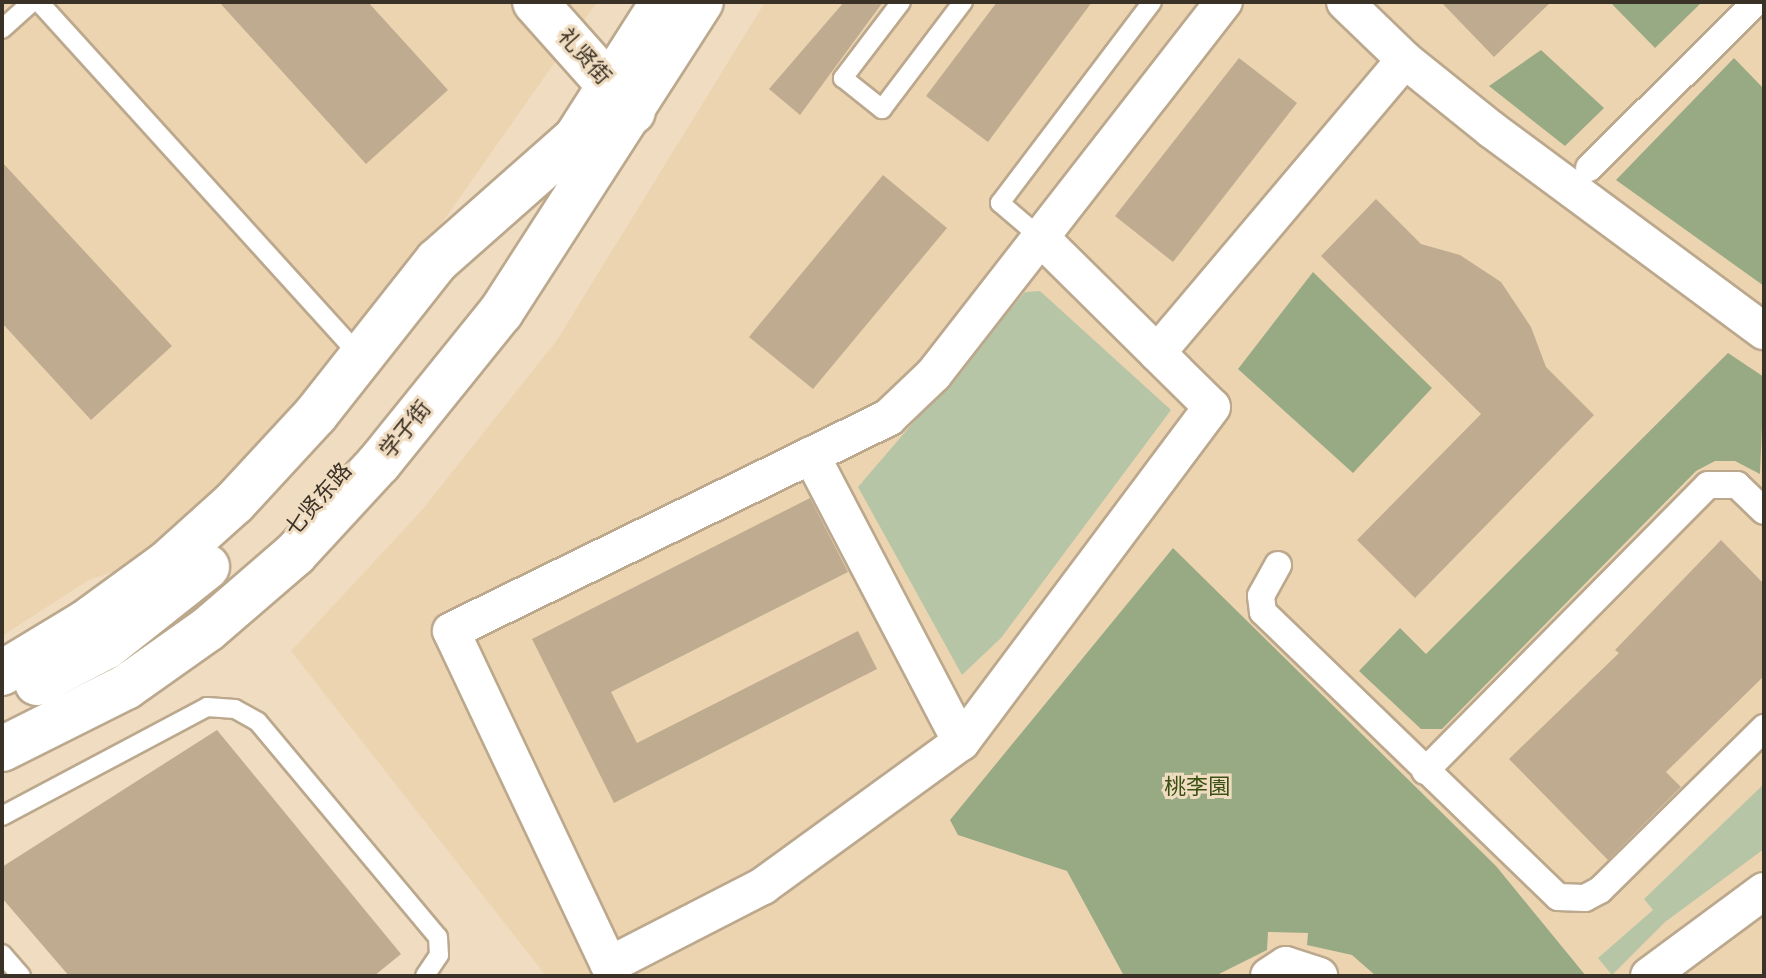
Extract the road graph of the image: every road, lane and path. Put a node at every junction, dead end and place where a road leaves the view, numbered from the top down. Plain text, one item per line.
1 (32, 2) edge
2 (39, 2) edge
3 (535, 2) edge
4 (663, 2) edge
5 (701, 2) edge
6 (901, 2) edge
7 (963, 2) edge
8 (1152, 2) edge
9 (1224, 2) edge
10 (1345, 2) edge
11 (1756, 2) edge
12 (2, 29) edge
13 (1405, 60) junction
14 (621, 98) junction
15 (589, 149) junction
16 (1589, 168) dead end
17 (1041, 238) junction
18 (1764, 331) edge
19 (1157, 353) junction
20 (361, 357) junction
21 (811, 455) junction
22 (1764, 511) edge
23 (1278, 565) dead end
24 (10, 710) edge
25 (1764, 728) edge
26 (961, 742) junction
27 (1425, 771) junction
28 (2, 816) edge
29 (1764, 891) edge
30 (2, 954) edge
31 (21, 976) edge
32 (425, 976) edge
33 (1269, 976) edge
34 (1319, 976) edge
35 (1649, 976) edge

1 - 12 lane
2 - 20 lane
3 - 14 main road, 礼贤街
4 - 14 main road
5 - 14 main road
6 - 7 lane
8 - 17 lane
9 - 17 street
10 - 13 street
11 - 16 street
13 - 18 street
13 - 19 street
14 - 15 main road
15 - 20 main road
15 - 24 main road, 七贤东路
17 - 19 street
17 - 21 street
19 - 26 street
20 - 24 main road
21 - 26 street
21 - 26 street
22 - 27 street
23 - 27 street
25 - 27 street
28 - 32 lane
29 - 35 street
30 - 31 lane
33 - 34 street

